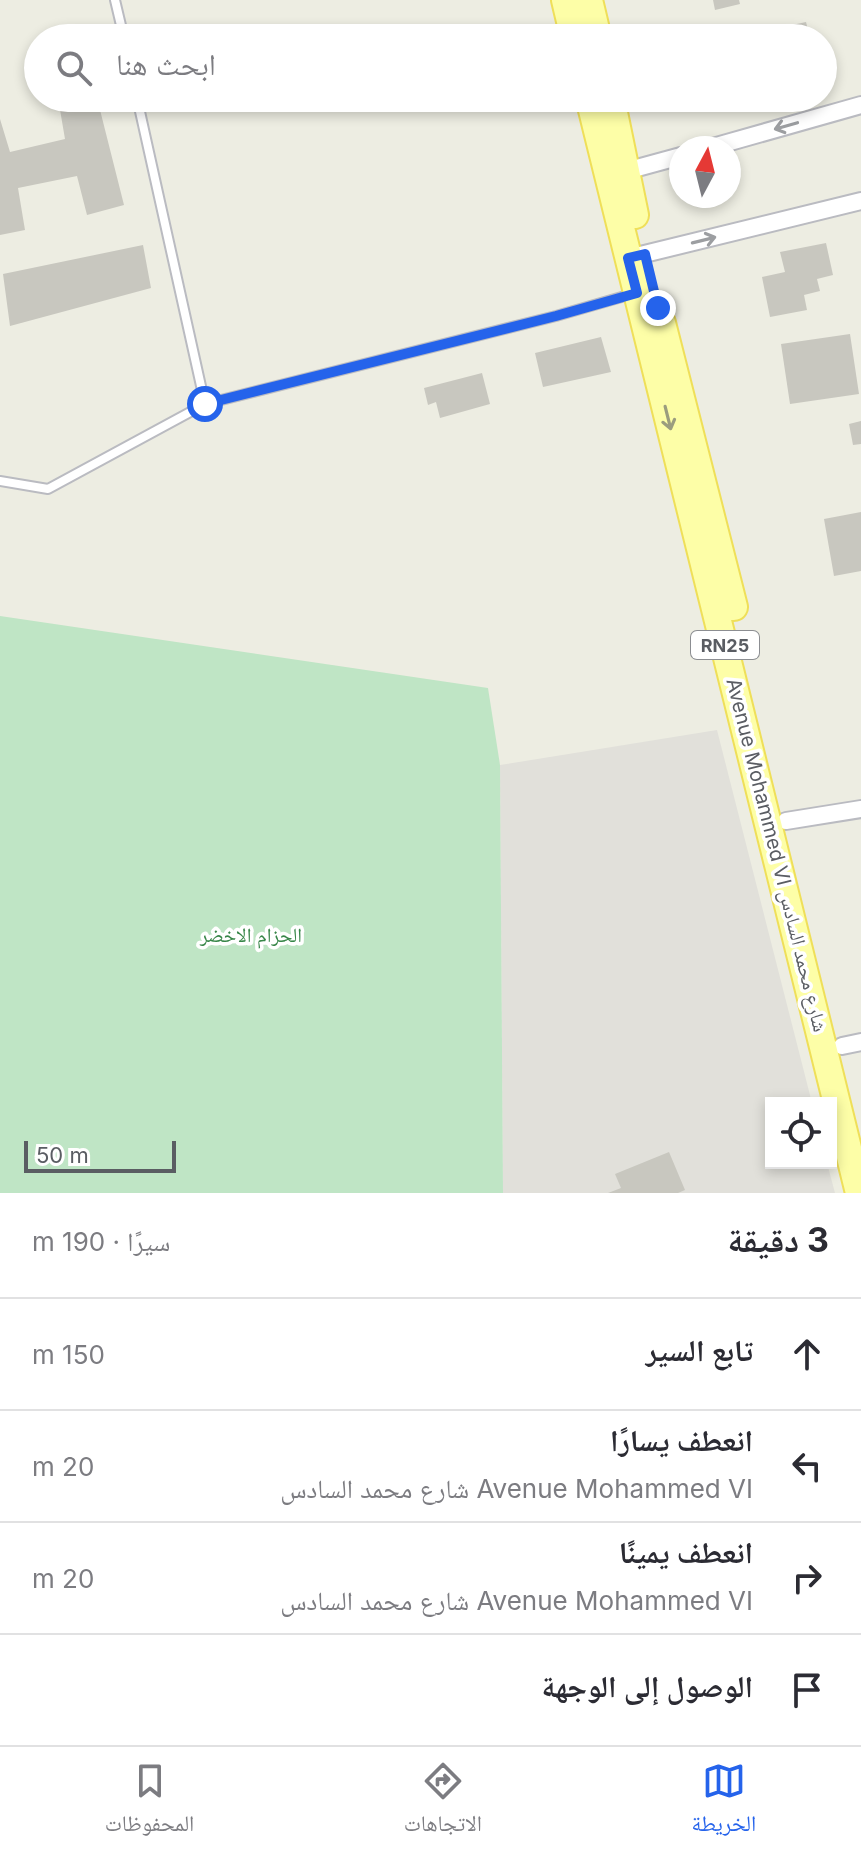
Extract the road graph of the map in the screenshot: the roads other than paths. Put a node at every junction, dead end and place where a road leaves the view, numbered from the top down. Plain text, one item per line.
1 (115, 0) edge
2 (565, 0) edge
3 (589, 0) edge
4 (121, 24) edge
5 (571, 24) edge
6 (595, 24) edge
7 (861, 105) edge
8 (140, 112) edge
9 (593, 112) edge
10 (614, 112) edge
11 (836, 112) edge
12 (837, 112) edge
13 (741, 139) edge
14 (669, 159) edge
15 (626, 171) junction
16 (861, 201) edge
17 (637, 256) junction
18 (637, 293) junction
19 (205, 404) junction
20 (0, 481) edge
21 (861, 809) edge
22 (786, 821) junction
23 (851, 1044) edge
24 (861, 1127) edge
25 (859, 1193) edge

1 - 4 lane
2 - 5 main road
3 - 6 main road
7 -> 12 street
8 - 19 lane
9 - 17 main road, Avenue Mohammed VI شارع محمد السادس / RN25
10 - 15 main road, Avenue Mohammed VI شارع محمد السادس / RN25
11 -> 13 street
14 - 15 street
15 - 17 main road, Avenue Mohammed VI شارع محمد السادس / RN25
17 -> 16 street
17 - 18 main road, Avenue Mohammed VI شارع محمد السادس / RN25
17 - 22 main road, Avenue Mohammed VI شارع محمد السادس / RN25
18 - 19 lane
18 -> 25 main road, Avenue Mohammed VI شارع محمد السادس / RN25
19 - 20 lane
21 - 22 street
22 - 23 main road, Avenue Mohammed VI شارع محمد السادس / RN25
23 - 24 main road, Avenue Mohammed VI شارع محمد السادس / RN25

